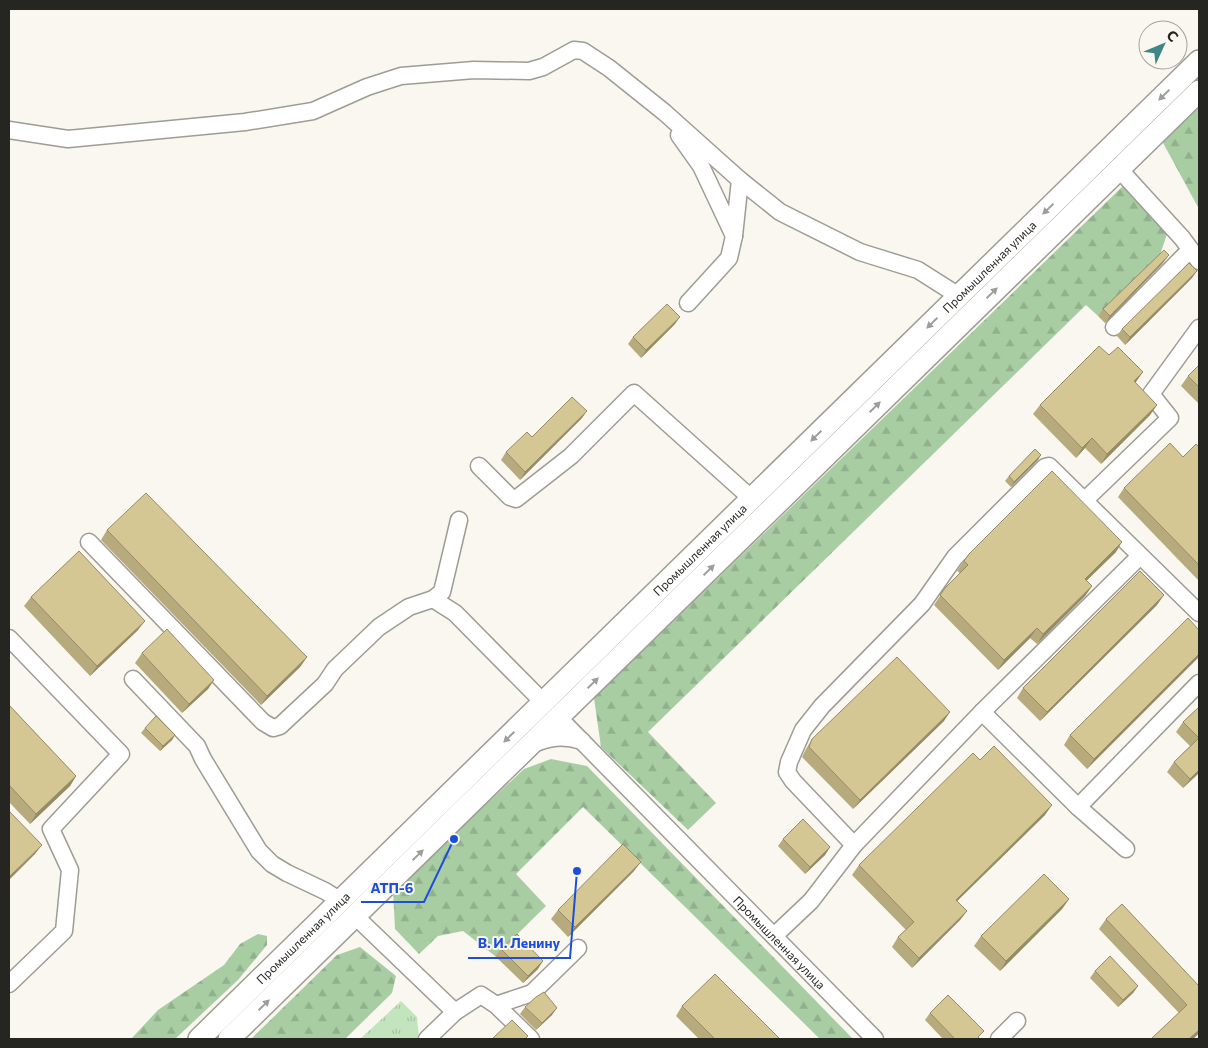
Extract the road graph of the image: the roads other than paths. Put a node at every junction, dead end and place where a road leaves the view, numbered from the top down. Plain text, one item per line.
1 (1199, 61) edge
2 (1199, 91) edge
3 (664, 112) junction
4 (9, 130) edge
5 (1111, 162) junction
6 (740, 180) junction
7 (734, 236) junction
8 (1195, 256) edge
9 (959, 296) junction
10 (688, 303) dead end
11 (1114, 327) dead end
12 (1199, 328) edge
13 (479, 466) dead end
14 (1084, 501) junction
15 (759, 506) junction
16 (459, 520) dead end
17 (90, 542) dead end
18 (1140, 556) junction
19 (433, 599) junction
20 (1199, 613) edge
21 (9, 638) edge
22 (133, 680) dead end
23 (1199, 683) edge
24 (551, 710) junction
25 (982, 712) junction
26 (582, 741) junction
27 (528, 747) junction
28 (1078, 808) junction
29 (854, 845) junction
30 (1126, 849) dead end
31 (348, 909) junction
32 (774, 936) junction
33 (578, 948) dead end
34 (9, 984) edge
35 (496, 1005) junction
36 (455, 1012) junction
37 (1017, 1021) dead end
38 (200, 1039) edge
39 (229, 1039) edge
40 (427, 1039) edge
41 (531, 1039) edge
42 (875, 1039) edge
43 (999, 1039) edge

1 -> 5 main road, Промышленная улица
2 - 5 main road, Промышленная улица
3 - 4 street
3 - 6 street
3 - 7 street
5 - 8 street
5 -> 9 main road, Промышленная улица
15 -> 5 main road, Промышленная улица
6 - 7 street
6 - 9 street
7 - 10 street
8 - 11 street
9 -> 15 main road, Промышленная улица
12 - 14 street
13 - 15 street
14 - 18 street
14 - 29 street
15 - 24 main road, Промышленная улица
16 - 19 street
17 - 19 street
18 - 20 street
18 - 25 street
19 - 24 street
21 - 34 street
22 - 31 street
23 - 28 street
24 - 26 street, Промышленная улица
24 - 27 main road, Промышленная улица
24 -> 31 main road, Промышленная улица
25 - 28 street
25 - 29 street
26 - 27 street
26 - 32 street, Промышленная улица
31 -> 27 main road, Промышленная улица
28 - 30 street
29 - 32 street
31 - 36 street
31 - 38 main road, Промышленная улица
39 -> 31 main road, Промышленная улица
32 - 42 street, Промышленная улица
33 - 35 street
35 - 36 street
35 - 41 street
36 - 40 street
37 - 43 street

